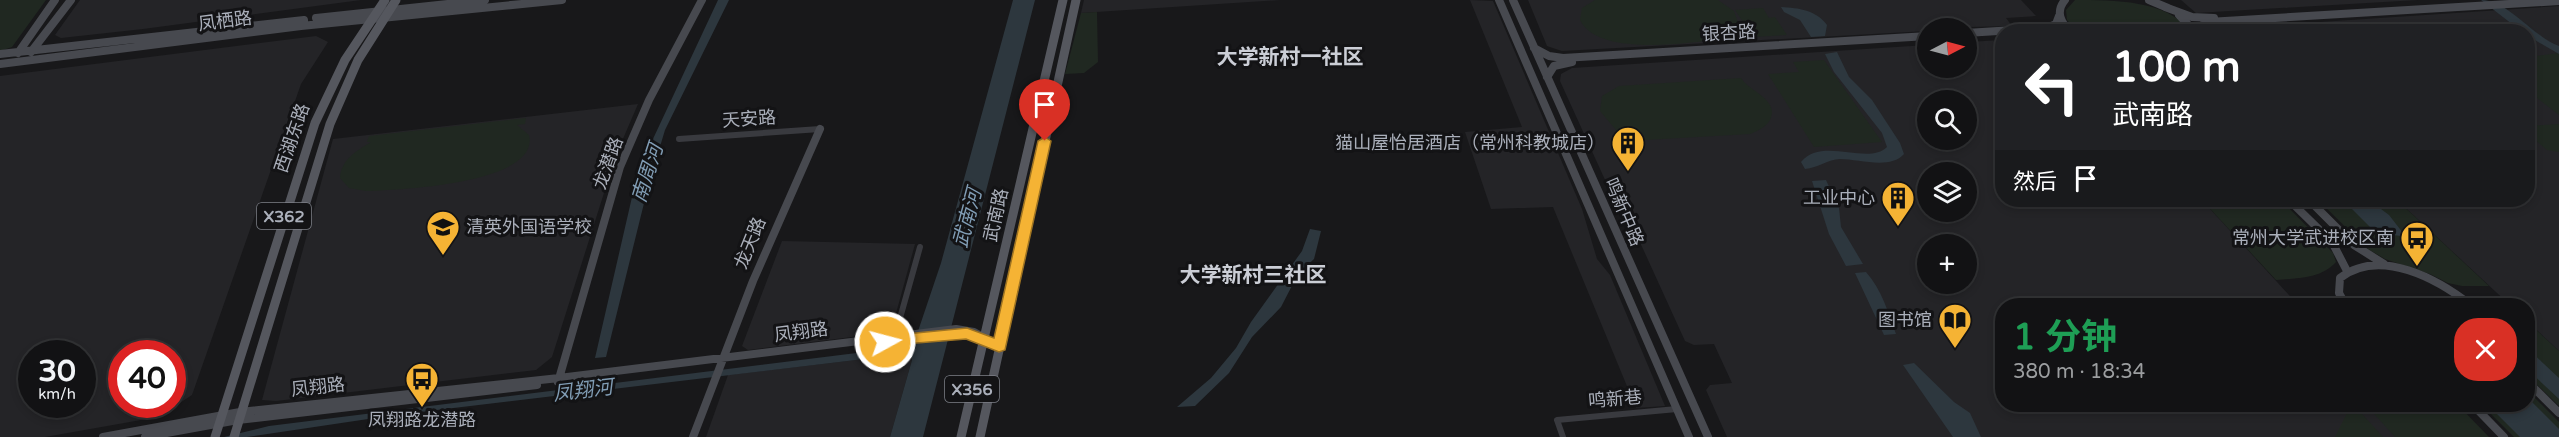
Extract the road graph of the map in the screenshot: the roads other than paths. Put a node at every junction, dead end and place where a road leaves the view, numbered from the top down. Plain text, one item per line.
1 (56, 0) edge
2 (71, 0) edge
3 (385, 0) edge
4 (396, 0) edge
5 (484, 0) edge
6 (562, 0) edge
7 (702, 0) edge
8 (1063, 0) edge
9 (1076, 0) edge
10 (1499, 0) edge
11 (1513, 0) edge
12 (2065, 0) edge
13 (2149, 0) edge
14 (2522, 0) edge
15 (2559, 1) edge
16 (2500, 3) edge
17 (2482, 4) junction
18 (2165, 7) junction
19 (379, 14) junction
20 (2059, 16) junction
21 (2056, 24) edge
22 (2064, 24) edge
23 (2190, 24) edge
24 (2204, 24) edge
25 (1995, 33) edge
26 (1977, 34) edge
27 (1977, 35) edge
28 (1995, 35) edge
29 (1917, 39) edge
30 (1917, 39) edge
31 (1534, 48) junction
32 (34, 50) junction
33 (18, 52) junction
34 (0, 54) edge
35 (15, 62) junction
36 (0, 64) edge
37 (1547, 77) junction
38 (820, 129) joint
39 (679, 139) dead end
40 (2296, 207) edge
41 (2316, 207) edge
42 (920, 247) dead end
43 (2390, 267) junction
44 (2347, 271) junction
45 (2341, 298) edge
46 (2463, 298) edge
47 (895, 336) junction
48 (908, 337) junction
49 (985, 339) junction
50 (999, 346) junction
51 (721, 361) junction
52 (559, 380) junction
53 (2535, 389) edge
54 (1677, 409) junction
55 (2480, 412) edge
56 (2559, 413) edge
57 (239, 416) junction
58 (220, 419) junction
59 (235, 435) edge
60 (103, 437) edge
61 (145, 437) edge
62 (215, 437) edge
63 (693, 437) edge
64 (961, 437) edge
65 (980, 437) edge
66 (1563, 437) edge
67 (1689, 437) edge
68 (1708, 437) edge
69 (2504, 437) edge

1 - 33 street
2 - 32 street
3 - 19 main road, 西湖东路 / X362
4 - 19 main road, 西湖东路 / X362
5 - 19 street, 凤栖路
6 - 19 street, 凤栖路
7 - 52 street, 龙潜路
8 - 49 main road, 武南路 / X356
9 - 50 main road, 武南路 / X356
10 - 54 street, 鸣新中路
11 - 31 street, 鸣新中路
12 - 20 street
13 - 18 street
14 - 16 street
15 - 16 street
16 - 17 street
17 - 18 street
17 - 24 street
18 - 23 street
19 - 32 street, 凤栖路
19 - 35 street, 凤栖路
19 - 57 main road, 西湖东路 / X362
19 - 58 main road, 西湖东路 / X362
20 - 21 street
20 - 22 street
25 - 26 street
27 - 28 street
29 - 31 street, 银杏路
30 - 37 street, 银杏路
31 - 37 street, 鸣新中路
32 - 33 street, 凤栖路
32 - 35 street
33 - 34 street, 凤栖路
33 - 35 street
35 - 36 street, 凤栖路
37 - 68 street, 鸣新中路
38 - 39 street, 天安路
38 - 51 street, 龙天路
40 - 44 street
41 - 43 street
42 - 47 street
43 - 44 street
43 - 46 street
44 - 45 street
47 - 48 street, 凤翔路
47 - 51 street, 凤翔路
48 - 49 street, 凤翔路
48 - 51 street, 凤翔路
49 - 50 street, 凤翔路
49 - 64 main road, 武南路 / X356
50 - 65 main road, 武南路 / X356
51 - 52 street, 凤翔路
51 - 63 street, 龙天路
52 - 57 street, 凤翔路
53 - 56 street
54 - 66 street, 鸣新巷
54 - 67 street, 鸣新中路
55 - 69 street
57 - 58 street, 凤翔路
57 - 59 main road, 西湖东路 / X362
58 - 60 street, 凤翔路
58 - 61 street, 凤翔路
58 - 62 main road, 西湖东路 / X362

